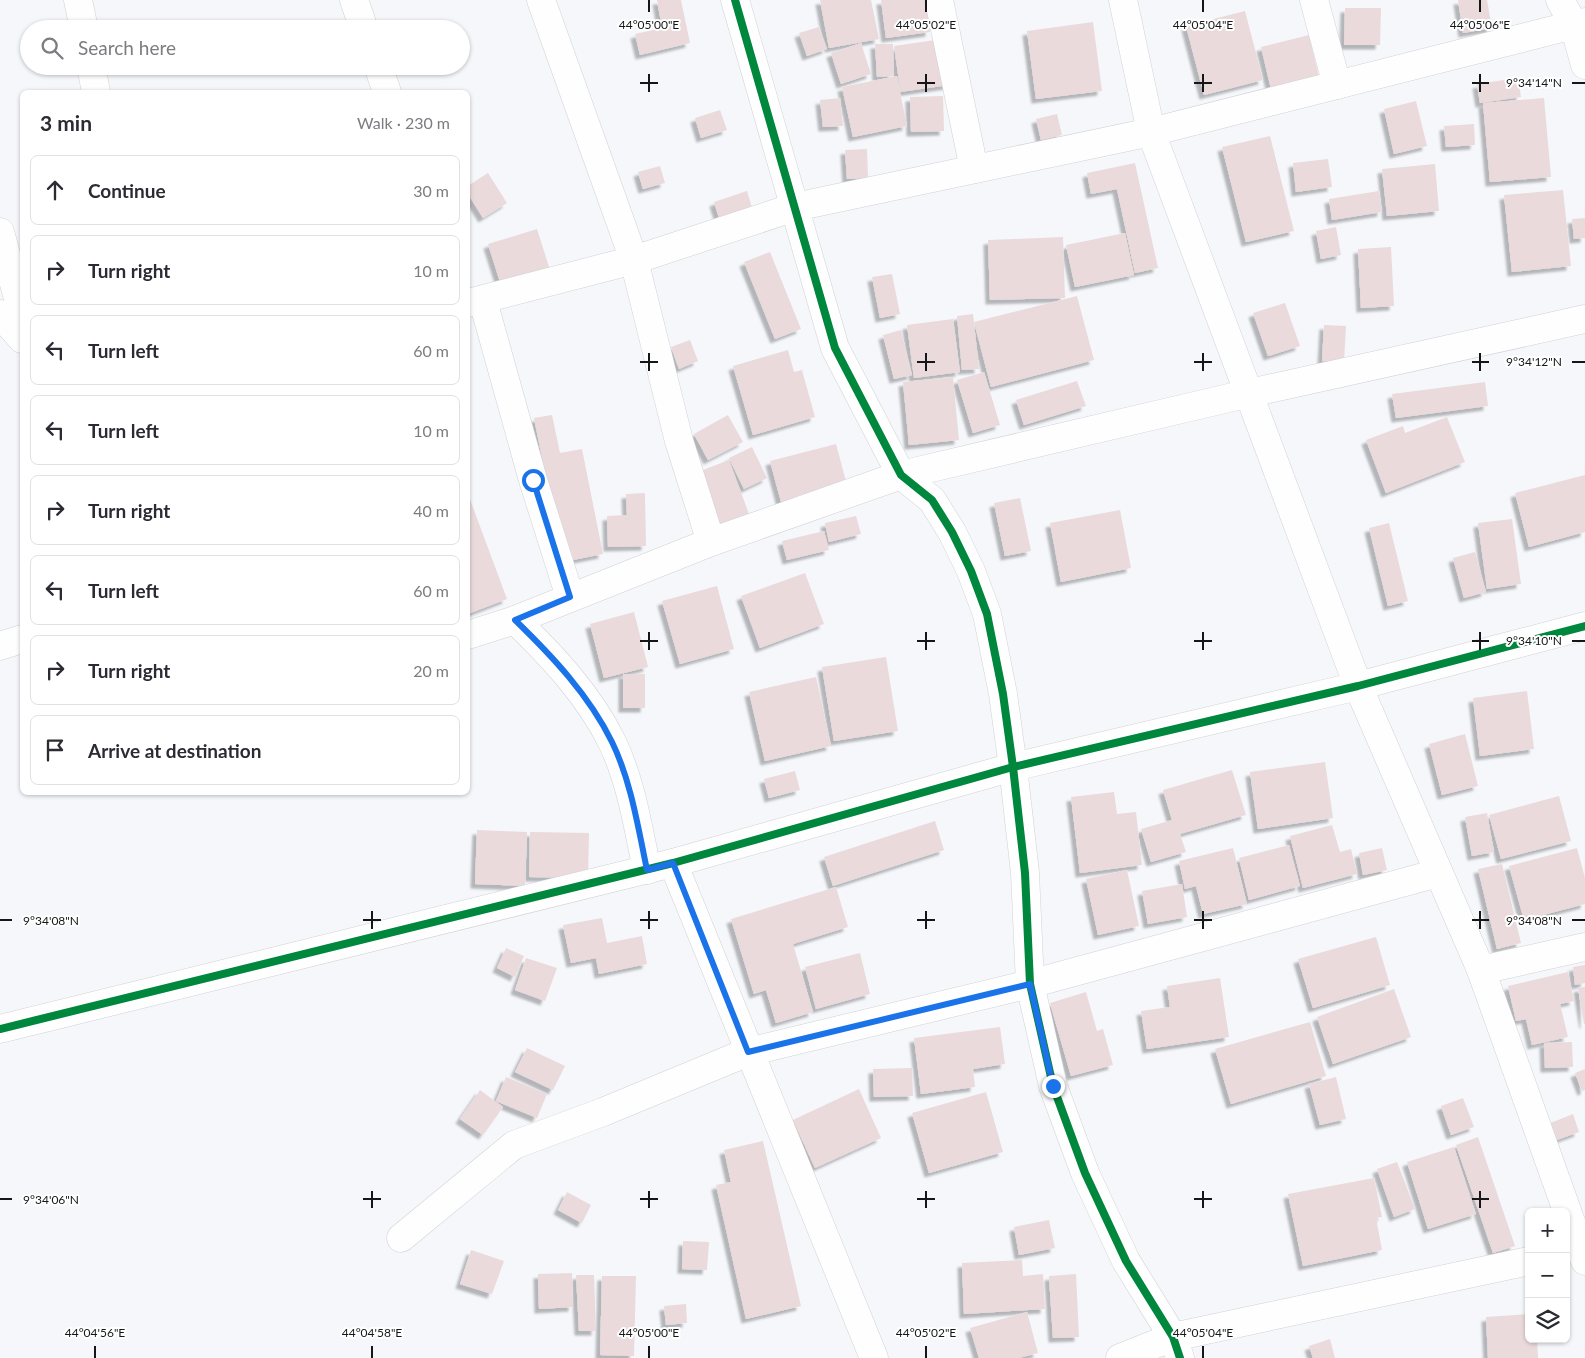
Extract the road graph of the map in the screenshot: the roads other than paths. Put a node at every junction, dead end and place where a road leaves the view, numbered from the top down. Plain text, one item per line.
1 (78, 0) edge
2 (354, 0) edge
3 (541, 0) edge
4 (735, 0) edge
5 (939, 0) edge
6 (1123, 0) edge
7 (1314, 0) edge
8 (1560, 0) edge
9 (82, 20) edge
10 (361, 20) edge
11 (1579, 24) edge
12 (1585, 66) edge
13 (93, 75) edge
14 (381, 75) edge
15 (1337, 85) junction
16 (96, 90) edge
17 (386, 90) edge
18 (1151, 132) junction
19 (974, 169) junction
20 (795, 207) junction
21 (0, 232) edge
22 (634, 260) junction
23 (475, 302) edge
24 (20, 307) edge
25 (0, 314) edge
26 (1585, 319) edge
27 (20, 337) edge
28 (1250, 393) junction
29 (901, 474) junction
30 (711, 542) junction
31 (570, 597) junction
32 (515, 620) junction
33 (1585, 626) edge
34 (470, 634) edge
35 (20, 640) edge
36 (0, 646) edge
37 (1358, 686) junction
38 (1012, 767) junction
39 (673, 863) junction
40 (647, 870) junction
41 (1438, 873) junction
42 (1585, 947) edge
43 (1481, 970) junction
44 (1030, 984) junction
45 (0, 1029) edge
46 (748, 1052) junction
47 (401, 1238) dead end
48 (1579, 1253) edge
49 (1525, 1262) edge
50 (1176, 1348) edge
51 (874, 1358) edge
52 (1120, 1358) edge

1 - 9 street
2 - 10 street
3 - 22 street
4 - 20 street
5 - 19 street
6 - 18 street
7 - 15 street
8 - 11 street
11 - 12 street
11 - 15 street
13 - 16 street
14 - 17 street
15 - 18 street
18 - 19 street
18 - 28 street
19 - 20 street
20 - 22 street
20 - 29 street
21 - 24 street
22 - 23 street
22 - 30 street
23 - 31 street
25 - 27 street
26 - 28 street
28 - 29 street
28 - 37 street
29 - 30 street
29 - 38 street
30 - 31 street
31 - 32 street
32 - 34 street
32 - 40 street
33 - 37 street
35 - 36 street
37 - 38 street
37 - 41 street
38 - 39 street
38 - 44 street
39 - 40 street
39 - 46 street
40 - 45 street
41 - 43 street
41 - 44 street
42 - 43 street
43 - 48 street
44 - 46 street
44 - 50 street
46 - 47 street
46 - 51 street
49 - 50 street
50 - 52 street

